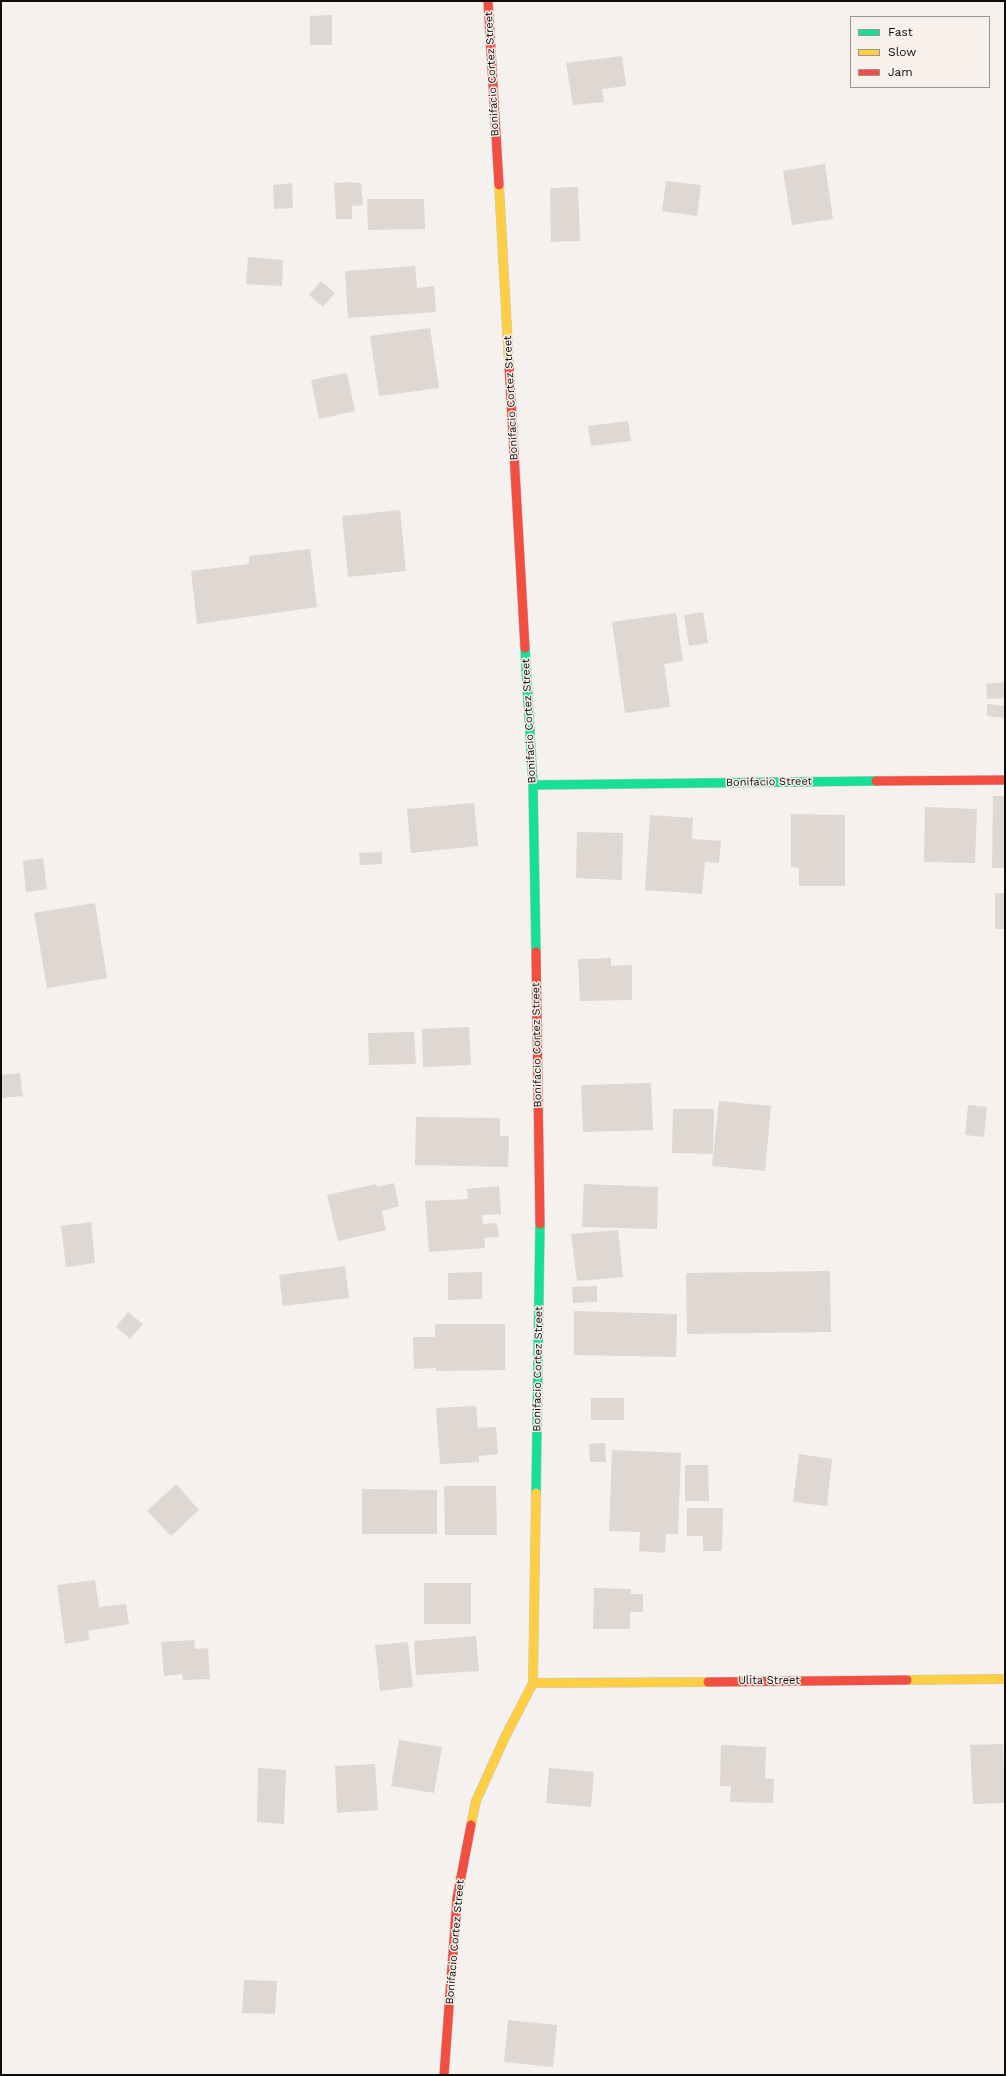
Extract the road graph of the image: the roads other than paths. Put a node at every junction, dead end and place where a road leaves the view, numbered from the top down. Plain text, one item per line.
1 (488, 1) edge
2 (1005, 780) edge
3 (533, 784) junction
4 (1005, 1679) edge
5 (534, 1682) junction
6 (444, 2075) edge

1 - 3 street, Bonifacio Cortez Street
2 - 3 street, Bonifacio Street
3 - 5 street, Bonifacio Cortez Street
4 - 5 street, Ulita Street
5 - 6 street, Bonifacio Cortez Street

